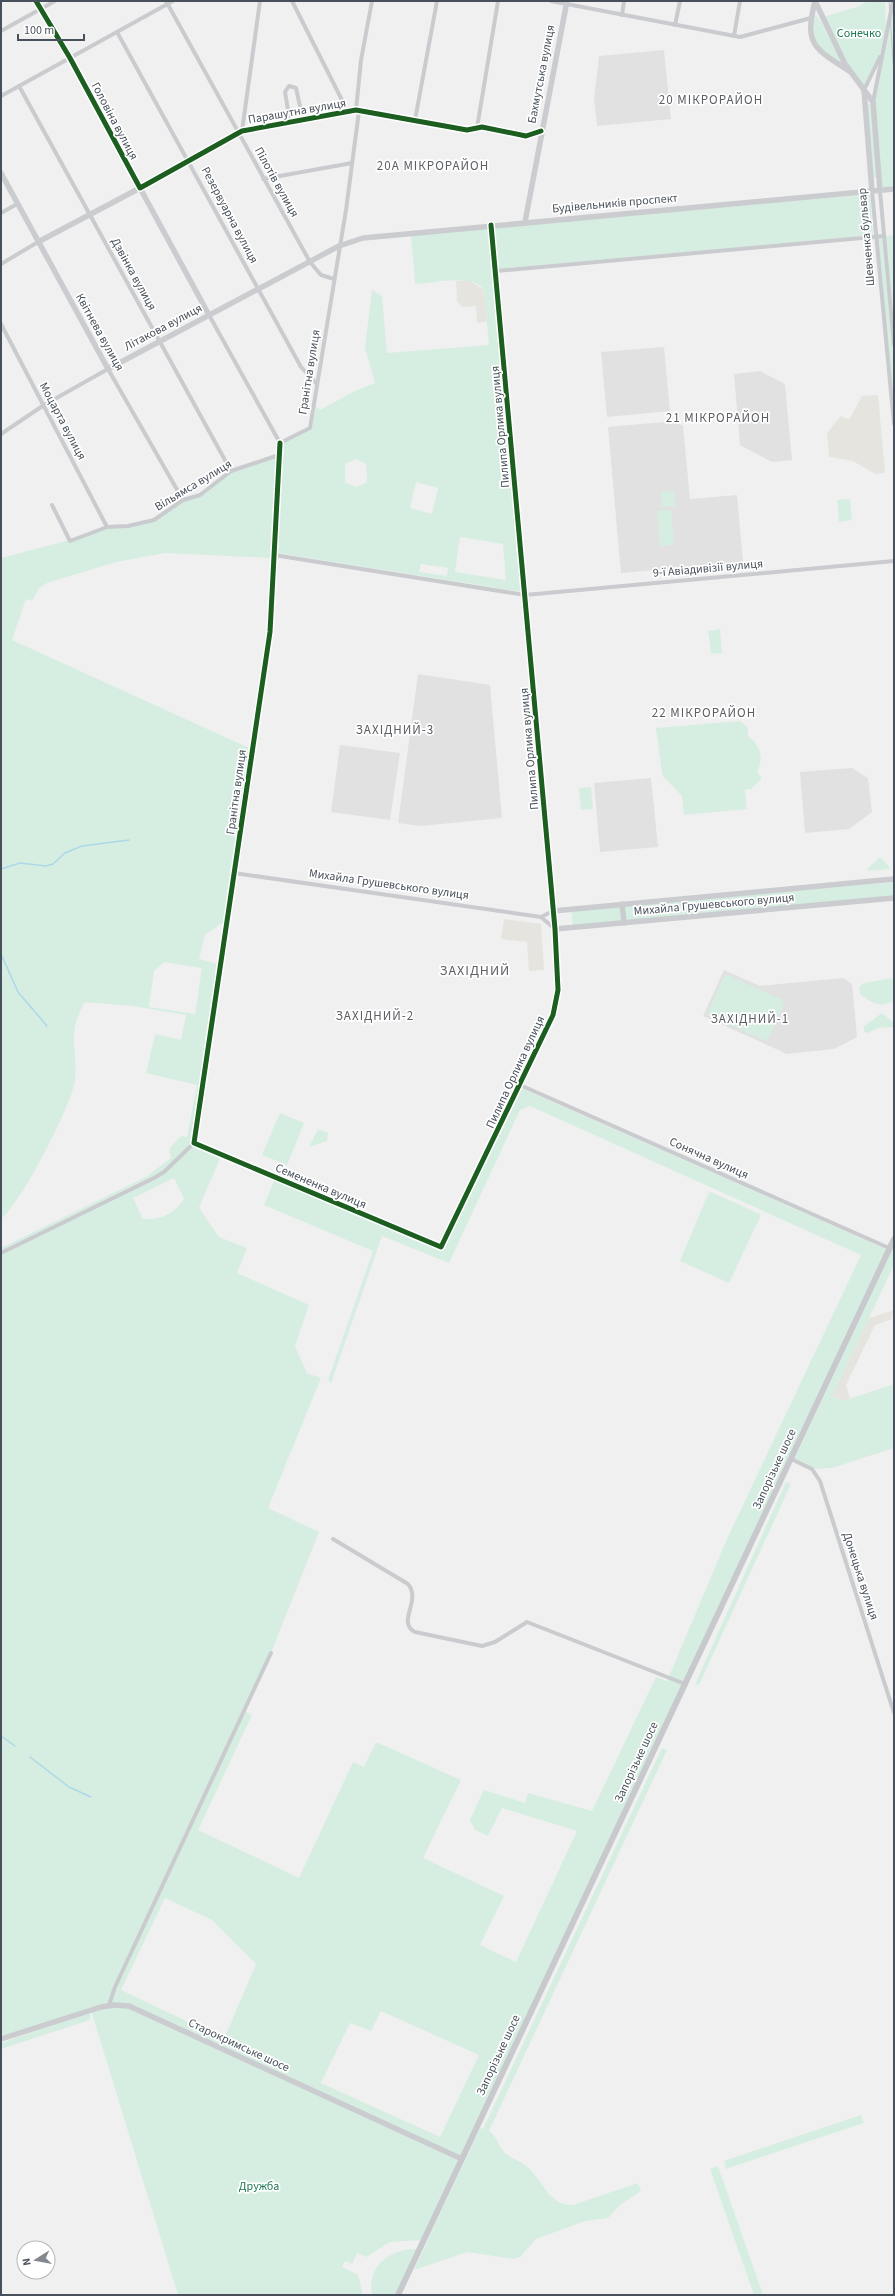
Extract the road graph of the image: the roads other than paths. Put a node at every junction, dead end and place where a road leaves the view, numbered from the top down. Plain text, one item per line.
1 (36, 1) edge
2 (55, 1) edge
3 (174, 1) edge
4 (260, 1) edge
5 (292, 1) edge
6 (372, 1) edge
7 (437, 1) edge
8 (498, 1) edge
9 (551, 1) edge
10 (624, 1) edge
11 (680, 1) edge
12 (740, 1) edge
13 (815, 1) edge
14 (893, 1) edge
15 (167, 2) edge
16 (566, 3) edge
17 (41, 9) junction
18 (622, 15) junction
19 (811, 18) junction
20 (675, 25) junction
21 (1, 31) edge
22 (117, 32) junction
23 (734, 36) junction
24 (883, 52) junction
25 (70, 58) junction
26 (851, 73) junction
27 (19, 86) junction
28 (864, 90) junction
29 (1, 96) edge
30 (873, 102) junction
31 (357, 111) junction
32 (348, 112) junction
33 (303, 120) junction
34 (415, 120) junction
35 (290, 122) junction
36 (476, 128) junction
37 (242, 131) junction
38 (541, 131) junction
39 (238, 133) junction
40 (189, 160) junction
41 (352, 163) junction
42 (1, 173) edge
43 (263, 179) junction
44 (140, 188) junction
45 (894, 189) edge
46 (872, 191) junction
47 (880, 191) junction
48 (18, 204) junction
49 (1, 213) edge
50 (90, 215) junction
51 (525, 222) junction
52 (491, 226) junction
53 (876, 236) junction
54 (884, 236) junction
55 (38, 242) junction
56 (339, 246) junction
57 (310, 262) junction
58 (1, 264) edge
59 (496, 271) junction
60 (334, 279) junction
61 (259, 289) junction
62 (209, 315) junction
63 (1, 324) edge
64 (160, 341) junction
65 (894, 345) edge
66 (108, 369) junction
67 (317, 384) junction
68 (44, 406) junction
69 (894, 424) edge
70 (1, 434) edge
71 (280, 443) junction
72 (279, 455) junction
73 (231, 471) junction
74 (183, 500) junction
75 (52, 505) dead end
76 (107, 527) junction
77 (274, 555) junction
78 (894, 561) edge
79 (525, 595) junction
80 (234, 873) junction
81 (894, 879) edge
82 (894, 898) edge
83 (622, 904) junction
84 (553, 911) junction
85 (541, 917) junction
86 (624, 923) junction
87 (555, 929) junction
88 (520, 1085) junction
89 (194, 1143) junction
90 (894, 1239) edge
91 (441, 1247) joint
92 (889, 1248) junction
93 (1, 1253) edge
94 (790, 1459) junction
95 (333, 1539) dead end
96 (271, 1653) dead end
97 (685, 1684) junction
98 (894, 1713) edge
99 (109, 2005) junction
100 (1, 2039) edge
101 (462, 2159) junction
102 (398, 2295) edge

1 - 17 street, Головіна вулиця
2 - 17 street
3 - 15 street
4 - 37 street
5 - 32 street
6 - 31 street, Гранітна вулиця
7 - 34 street
8 - 36 street
9 - 16 street
10 - 18 street
11 - 20 street
12 - 23 street
13 - 19 street
13 - 26 street
14 - 24 street, Шевченка бульвар
15 - 22 street
15 - 39 street, Пілотів вулиця
16 - 18 street
16 - 38 street, Бахмутська вулиця
17 - 21 street
17 - 25 street, Головіна вулиця
18 - 20 street
19 - 23 street
19 - 26 street
20 - 23 street
22 - 25 street
22 - 40 street, Резервуарна вулиця
24 - 28 street, Шевченка бульвар
24 - 30 street, Шевченка бульвар
25 - 27 street
25 - 44 street, Головіна вулиця
26 - 28 street
27 - 29 street
27 - 50 street, Дзвінка вулиця
28 - 30 street
28 - 46 street, Шевченка бульвар
30 - 47 street, Шевченка бульвар
31 - 32 street, Парашутна вулиця
31 - 34 street, Парашутна вулиця
31 - 41 street, Гранітна вулиця
32 - 33 street, Парашутна вулиця
33 - 35 street, Парашутна вулиця
33 - 35 street
34 - 36 street, Парашутна вулиця
35 - 37 street, Парашутна вулиця
36 - 38 street, Парашутна вулиця
37 - 39 street, Парашутна вулиця
38 - 51 street, Бахмутська вулиця
39 - 40 street, Парашутна вулиця
39 - 43 street, Пілотів вулиця
40 - 44 street, Парашутна вулиця
40 - 61 street, Резервуарна вулиця
41 - 43 street
41 - 56 street, Гранітна вулиця
42 - 48 street, Квітнева вулиця
43 - 57 street, Пілотів вулиця
44 - 50 street, Парашутна вулиця
44 - 62 street, Головіна вулиця
45 - 47 street, Будівельників проспект
46 - 47 street, Будівельників проспект
46 - 51 street, Будівельників проспект
46 - 53 street, Шевченка бульвар
47 - 54 street, Шевченка бульвар
48 - 49 street
48 - 55 street, Квітнева вулиця
50 - 55 street, Парашутна вулиця
50 - 64 street, Дзвінка вулиця
51 - 52 street, Будівельників проспект
52 - 56 street, Будівельників проспект
52 - 59 street, Пилипа Орлика вулиця
53 - 54 street
53 - 59 street
53 - 69 street, Шевченка бульвар
54 - 65 street, Шевченка бульвар
55 - 58 street, Парашутна вулиця
55 - 66 street, Квітнева вулиця
56 - 57 street, Літакова вулиця
56 - 60 street, Гранітна вулиця
57 - 60 street, Пілотів вулиця
57 - 61 street, Літакова вулиця
59 - 79 street, Пилипа Орлика вулиця
60 - 67 street, Гранітна вулиця
61 - 62 street, Літакова вулиця
61 - 67 street, Резервуарна вулиця
62 - 64 street, Літакова вулиця
62 - 71 street, Головіна вулиця
63 - 68 street, Моцарта вулиця
64 - 66 street, Літакова вулиця
64 - 73 street, Дзвінка вулиця
66 - 68 street, Літакова вулиця
66 - 74 street, Квітнева вулиця
67 - 71 street, Гранітна вулиця
68 - 70 street, Літакова вулиця
68 - 76 street, Моцарта вулиця
71 - 72 street, Гранітна вулиця
72 - 73 street, Вільямса вулиця
72 - 77 street, Гранітна вулиця
73 - 74 street, Вільямса вулиця
74 - 76 street, Вільямса вулиця
75 - 76 street, Вільямса вулиця
77 - 79 street, 9-ї Авіадивізії вулиця
77 - 80 street, Гранітна вулиця
78 - 79 street, 9-ї Авіадивізії вулиця
79 - 84 street, Пилипа Орлика вулиця
80 - 85 street, Михайла Грушевського вулиця
80 - 89 street, Гранітна вулиця
81 - 83 street, Михайла Грушевського вулиця
82 - 86 street, Михайла Грушевського вулиця
83 - 84 street, Михайла Грушевського вулиця
83 - 86 street
84 - 85 street, Михайла Грушевського вулиця
84 - 87 street, Пилипа Орлика вулиця
85 - 87 street
86 - 87 street, Михайла Грушевського вулиця
87 - 88 street, Пилипа Орлика вулиця
88 - 91 street, Пилипа Орлика вулиця
88 - 92 street, Сонячна вулиця
89 - 91 street, Семененка вулиця
89 - 93 street
90 - 92 main road, Запорізьке шосе
92 - 94 main road, Запорізьке шосе
94 - 97 main road, Запорізьке шосе
94 - 98 street, Донецька вулиця
95 - 97 street
96 - 99 street
97 - 101 main road, Запорізьке шосе
99 - 100 street, Старокримське шосе
99 - 101 street, Старокримське шосе
101 - 102 main road, Запорізьке шосе

